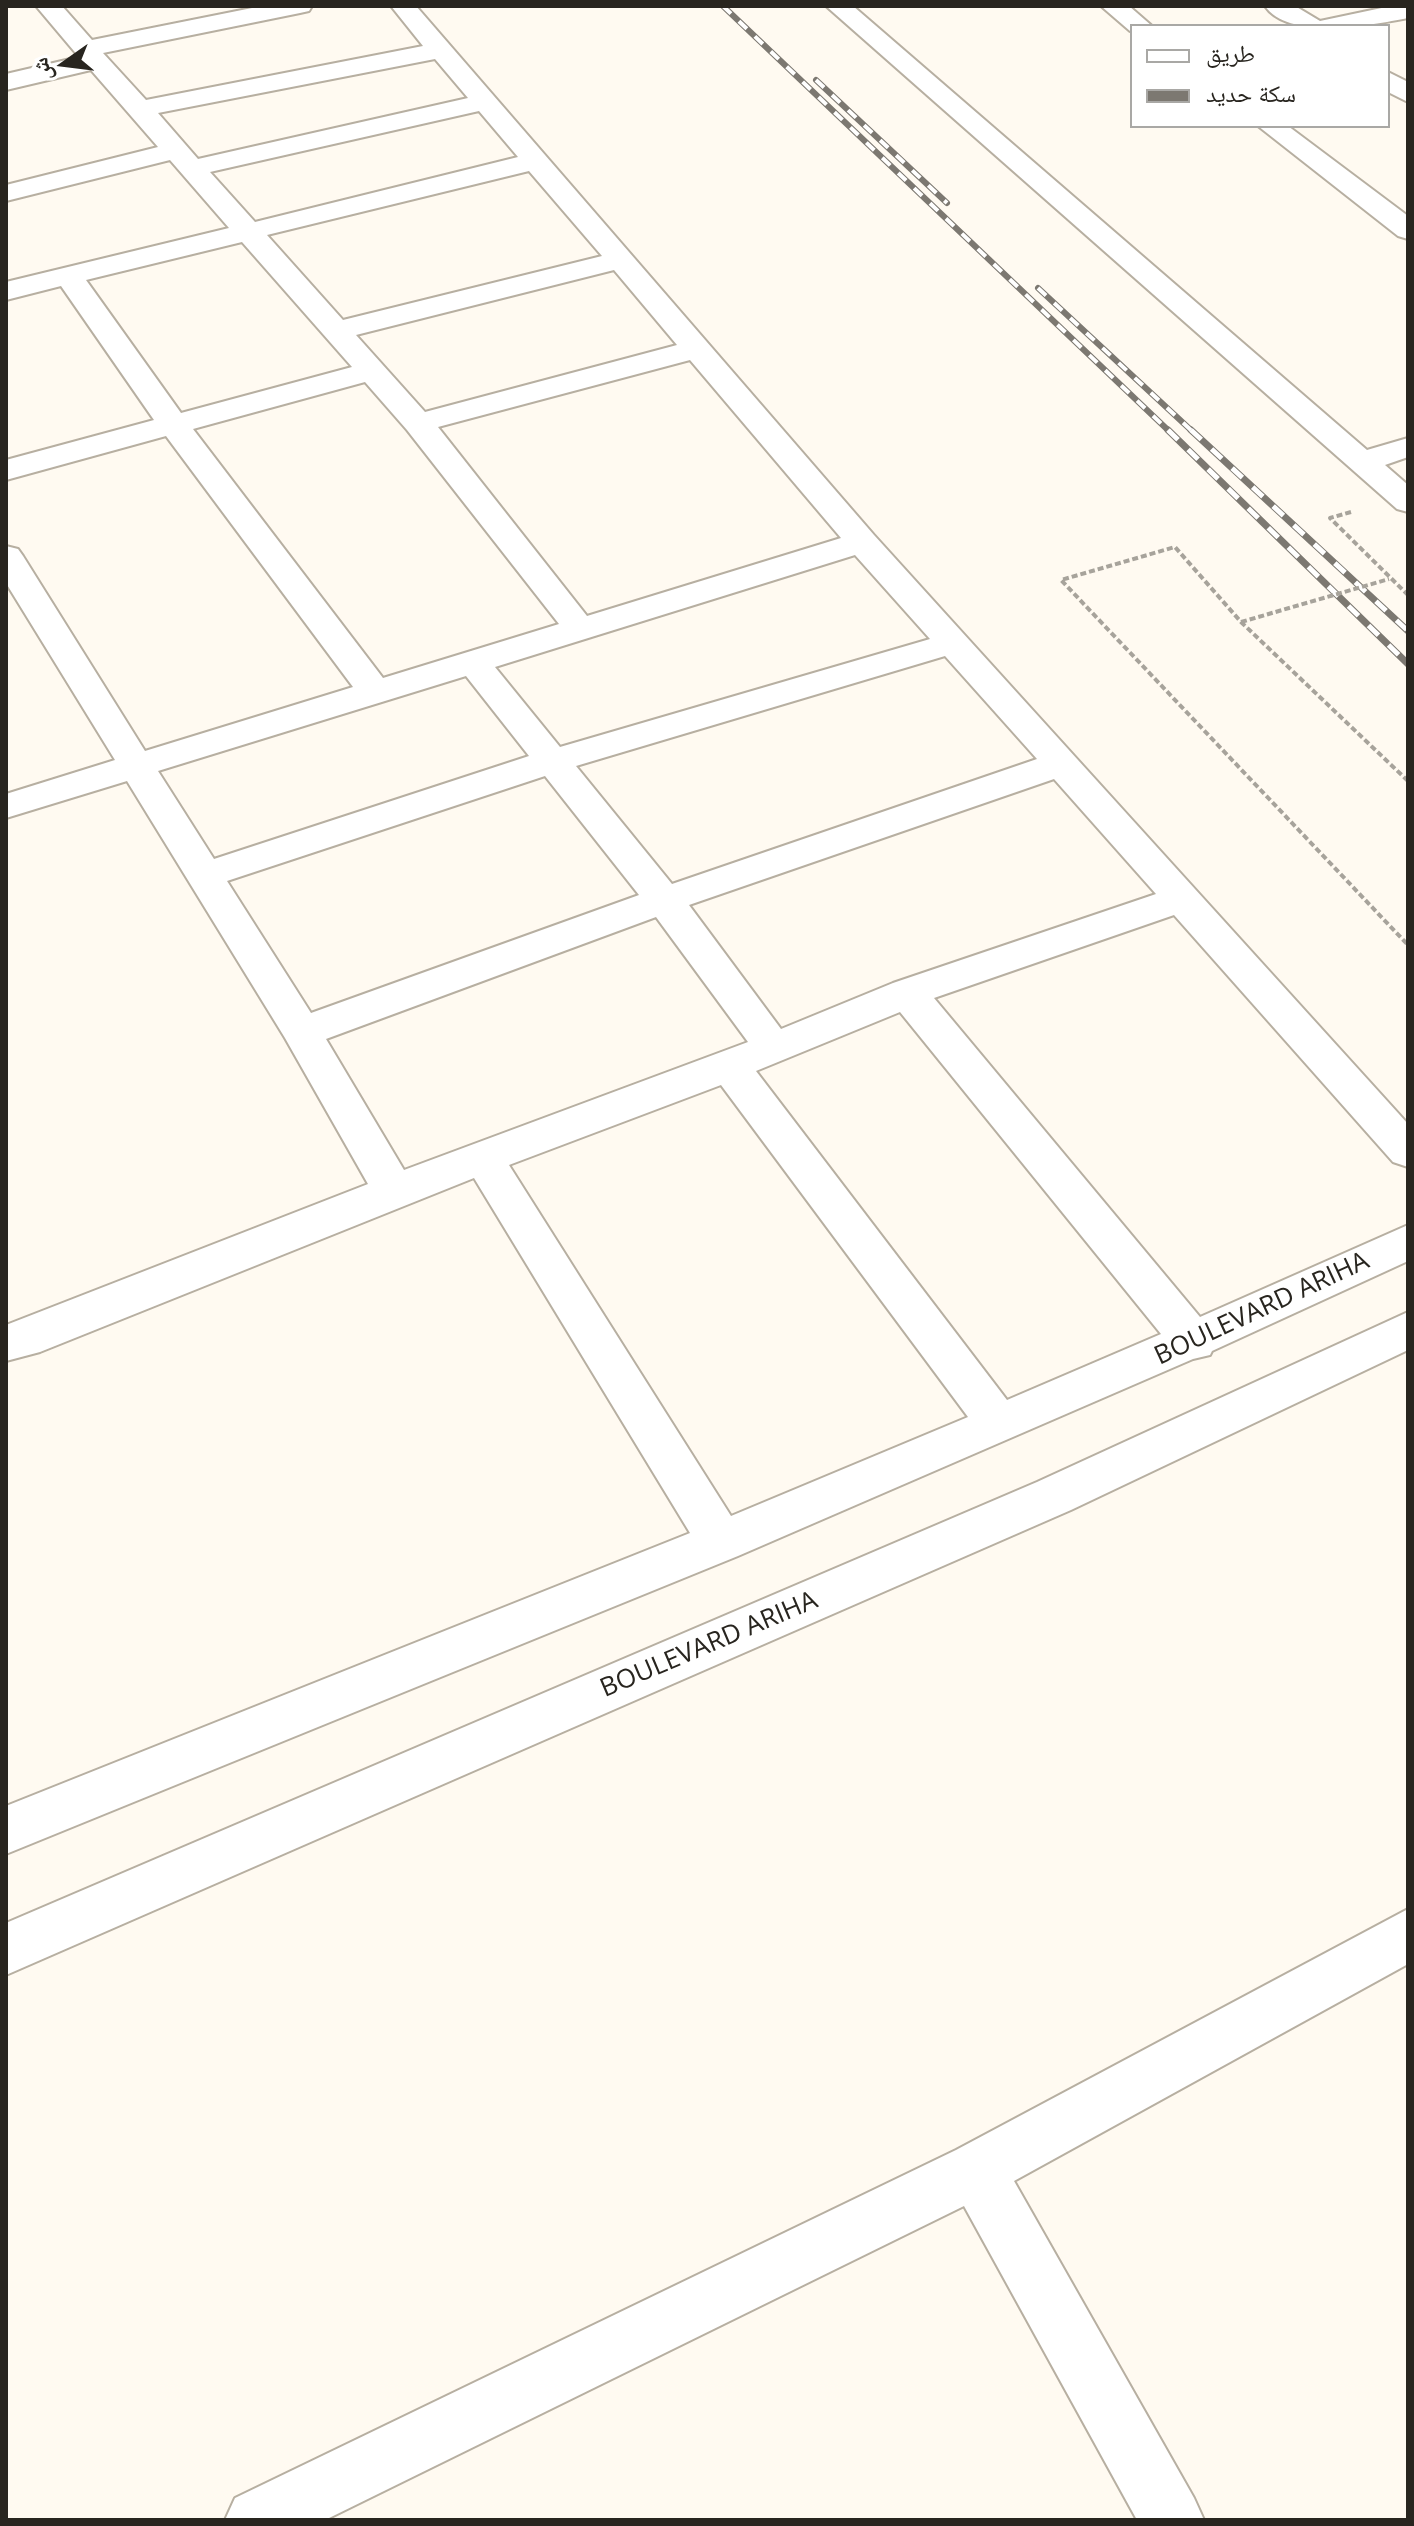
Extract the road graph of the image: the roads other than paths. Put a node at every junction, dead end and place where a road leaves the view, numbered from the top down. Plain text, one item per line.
1 (48, 6) edge
2 (300, 6) edge
3 (403, 6) edge
4 (838, 6) edge
5 (1113, 6) edge
6 (1277, 6) edge
7 (1408, 10) edge
8 (1136, 24) edge
9 (1308, 24) edge
10 (1340, 24) edge
11 (441, 50) junction
12 (92, 55) junction
13 (6, 82) edge
14 (485, 102) junction
15 (139, 109) junction
16 (1274, 128) edge
17 (185, 159) junction
18 (536, 161) junction
19 (6, 193) edge
20 (1408, 230) edge
21 (247, 231) junction
22 (620, 260) junction
23 (68, 275) junction
24 (6, 291) edge
25 (335, 331) junction
26 (696, 349) junction
27 (372, 371) junction
28 (418, 423) junction
29 (174, 426) junction
30 (1408, 447) edge
31 (1363, 462) junction
32 (6, 470) edge
33 (1408, 502) edge
34 (862, 542) junction
35 (6, 556) edge
36 (580, 629) junction
37 (952, 643) junction
38 (473, 662) junction
39 (376, 693) junction
40 (552, 761) junction
41 (1060, 764) junction
42 (135, 767) junction
43 (6, 806) edge
44 (205, 875) junction
45 (1181, 899) junction
46 (664, 900) junction
47 (907, 993) junction
48 (302, 1032) junction
49 (773, 1047) junction
50 (729, 1066) junction
51 (1408, 1151) edge
52 (484, 1159) junction
53 (394, 1191) junction
54 (1408, 1242) edge
55 (1408, 1330) edge
56 (1194, 1342) junction
57 (6, 1343) edge
58 (999, 1424) junction
59 (721, 1542) junction
60 (6, 1830) edge
61 (1408, 1935) edge
62 (6, 1949) edge
63 (976, 2170) junction
64 (257, 2520) edge
65 (1172, 2520) edge

1 - 12 street
2 - 12 street
3 - 11 street
4 - 31 street
5 - 8 street
6 - 9 street
7 - 10 street
11 - 14 street
11 - 15 street
12 - 13 street
12 - 15 street
14 - 17 street
14 - 18 street
15 - 17 street
16 - 20 street
17 - 19 street
17 - 21 street
18 - 21 street
18 - 22 street
21 - 23 street
21 - 25 street
22 - 25 street
22 - 26 street
23 - 24 street
23 - 29 street
25 - 27 street
26 - 28 street
26 - 34 street
27 - 28 street
27 - 29 street
28 - 36 street
29 - 32 street
29 - 39 street
30 - 31 street
31 - 33 street
34 - 36 street
34 - 37 street
35 - 42 street
36 - 38 street
37 - 40 street
37 - 41 street
38 - 39 street
38 - 40 street
39 - 42 street
40 - 44 street
40 - 46 street
41 - 45 street
41 - 46 street
42 - 43 street
42 - 44 street
44 - 48 street
45 - 47 street
45 - 51 street
46 - 48 street
46 - 49 street
47 - 49 street
47 - 56 street
48 - 53 street
49 - 50 street
50 - 52 street
50 - 58 street
52 - 53 street
52 - 59 street
53 - 57 street
54 - 56 street, BOULEVARD ARIHA
55 - 62 street, BOULEVARD ARIHA
56 - 58 street, BOULEVARD ARIHA
58 - 59 street, BOULEVARD ARIHA
59 - 60 street, BOULEVARD ARIHA
61 - 63 street
63 - 64 street
63 - 65 street

